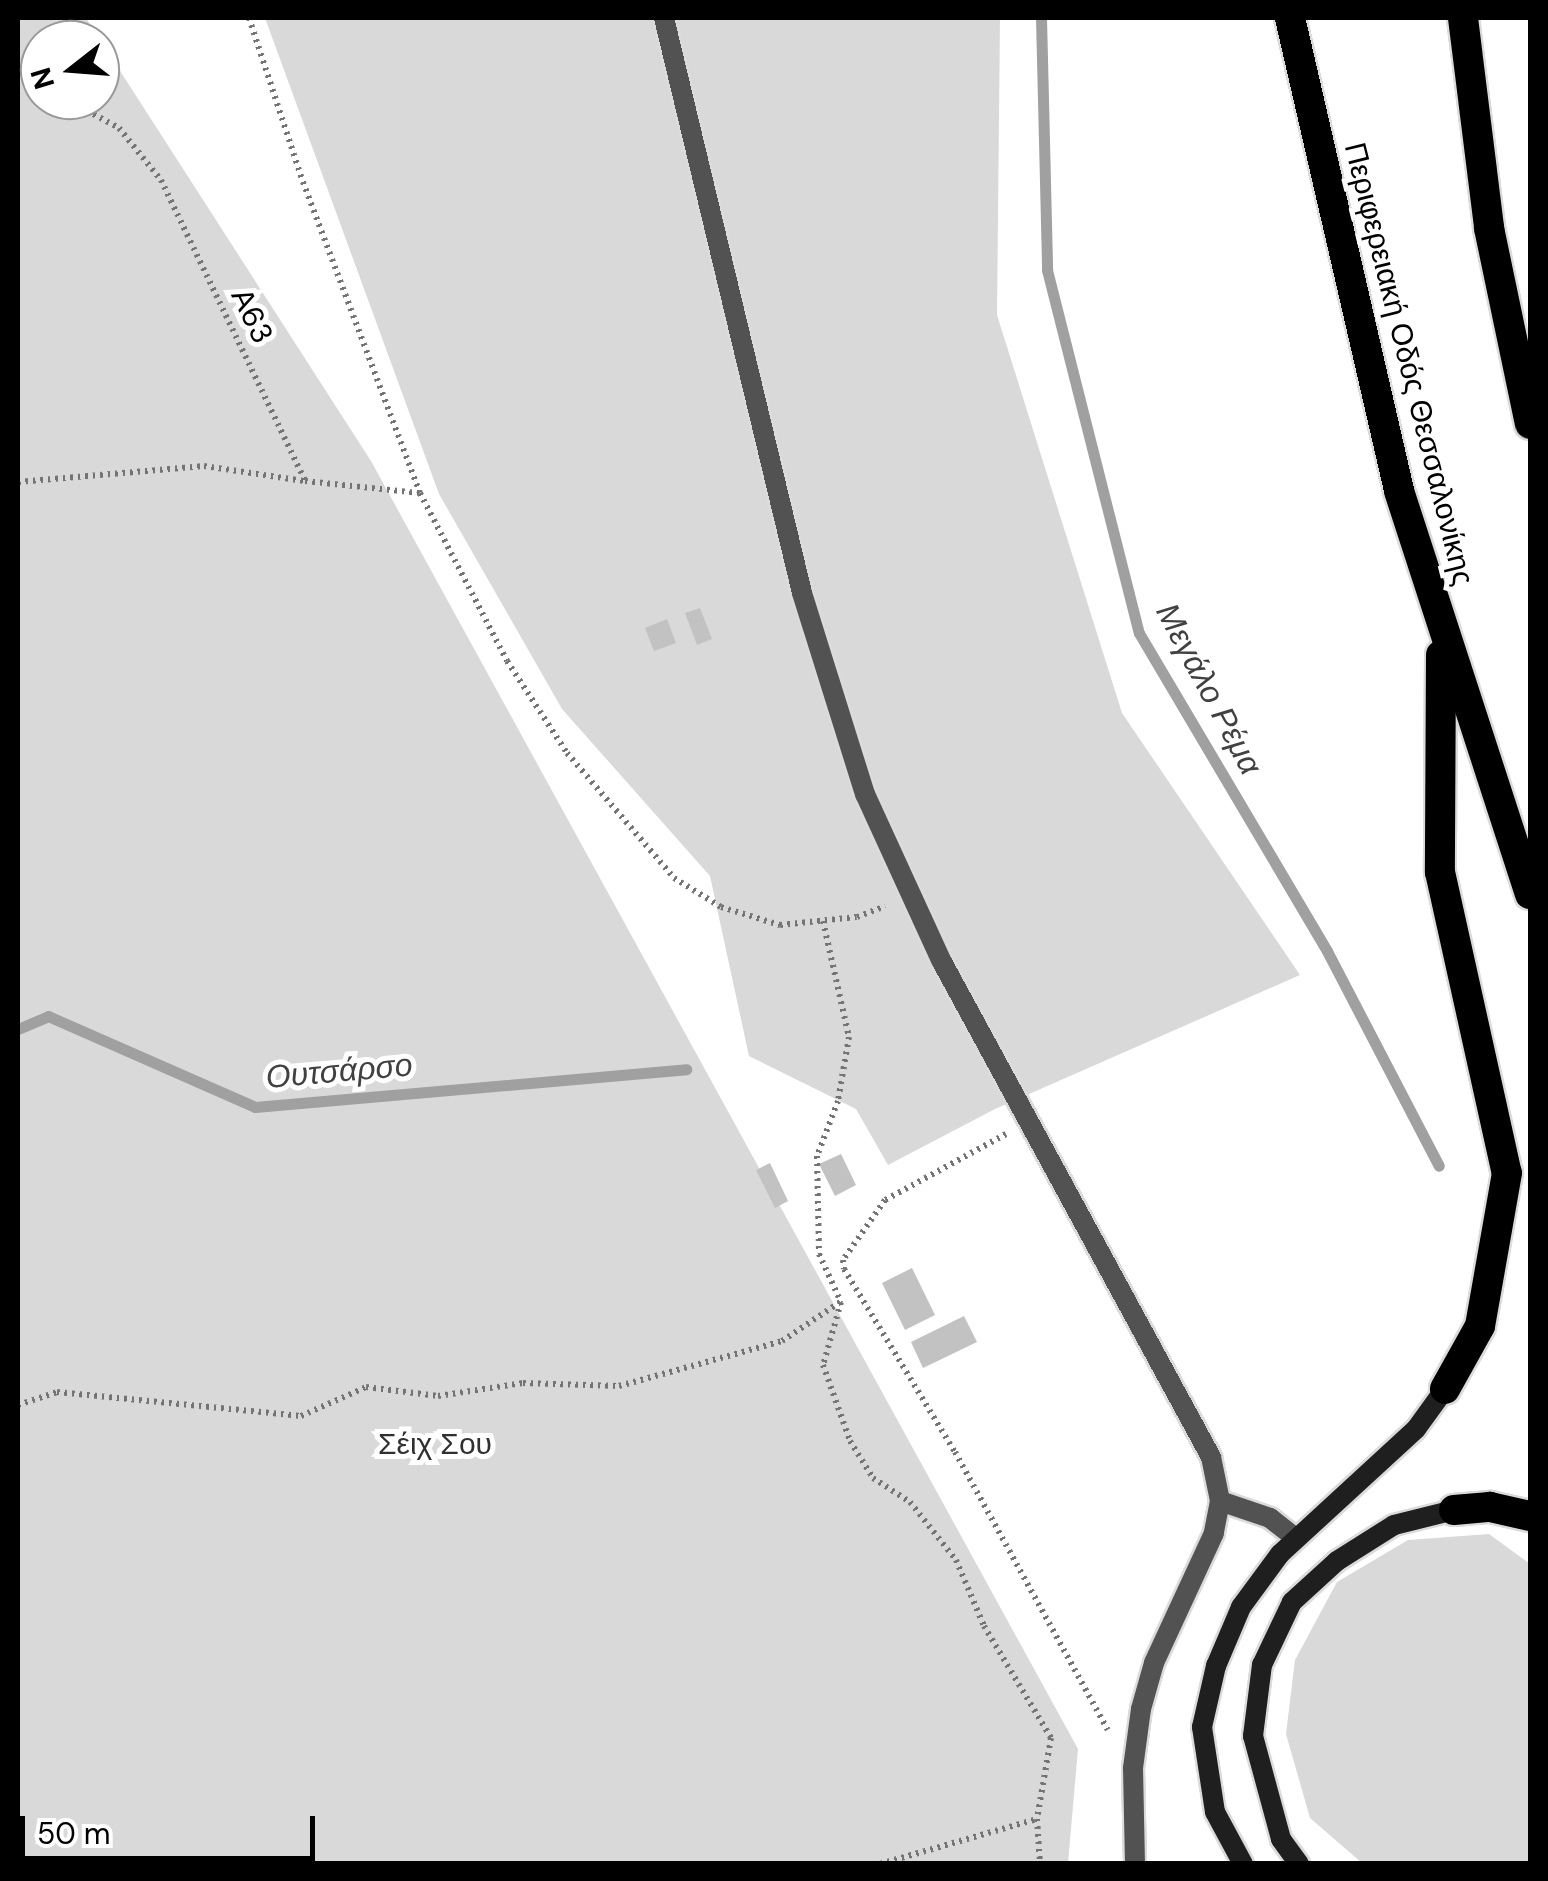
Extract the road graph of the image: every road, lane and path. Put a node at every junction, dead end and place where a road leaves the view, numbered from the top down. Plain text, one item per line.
1 (249, 18) edge
2 (664, 18) edge
3 (1290, 18) edge
4 (1463, 18) edge
5 (104, 120) edge
6 (1530, 424) edge
7 (306, 481) junction
8 (18, 482) edge
9 (420, 493) junction
10 (1442, 632) junction
11 (1530, 894) edge
12 (909, 896) junction
13 (823, 921) junction
14 (1029, 1122) junction
15 (840, 1302) junction
16 (1445, 1389) joint
17 (18, 1405) edge
18 (1220, 1501) junction
19 (1454, 1510) joint
20 (1530, 1516) edge
21 (1296, 1538) junction
22 (1134, 1752) junction
23 (1036, 1819) junction
24 (880, 1864) edge
25 (1040, 1864) edge
26 (1135, 1864) edge
27 (1243, 1864) edge
28 (1299, 1864) edge

1 - 9 path
2 - 12 street
3 - 10 highway, Περιφερειακή Οδός Θεσσαλονίκης
4 - 6 highway
5 - 7 path, Α63
7 - 8 path
7 - 9 path
9 - 13 path
10 - 11 highway, Περιφερειακή Οδός Θεσσαλονίκης
10 - 16 highway
12 - 13 path
12 - 14 street
13 - 15 path
14 - 18 street
14 - 22 path
15 - 17 path
15 - 23 path
16 - 21 main road
18 - 21 street
18 - 22 street
19 - 20 highway
19 - 28 main road
21 - 27 main road
22 - 26 street
23 - 24 path
23 - 25 path

